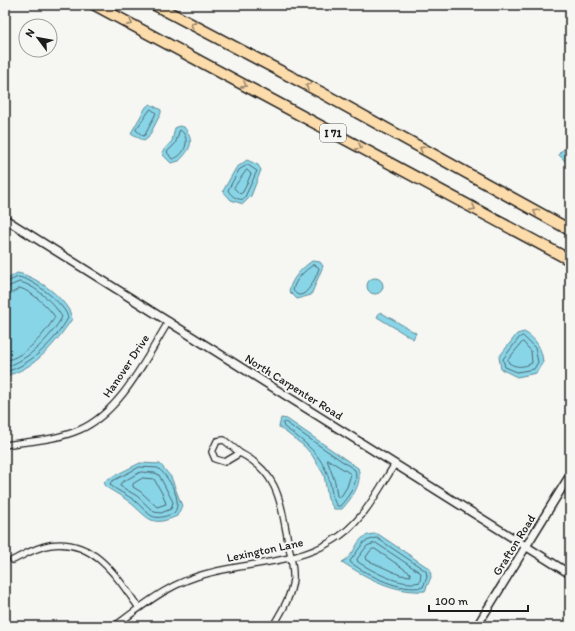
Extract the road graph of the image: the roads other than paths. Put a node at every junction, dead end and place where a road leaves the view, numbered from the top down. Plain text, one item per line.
1 (95, 5) edge
2 (155, 5) edge
3 (5, 219) edge
4 (570, 230) edge
5 (570, 260) edge
6 (169, 322) junction
7 (5, 445) edge
8 (240, 453) junction
9 (395, 464) junction
10 (570, 475) edge
11 (526, 547) junction
12 (291, 557) junction
13 (13, 560) dead end
14 (570, 574) edge
15 (139, 608) junction
16 (115, 626) edge
17 (273, 626) edge
18 (477, 626) edge

1 -> 5 highway, I 71
4 -> 2 highway, I 71
3 - 6 street, North Carpenter Road
6 - 7 street, Hanover Drive
6 - 9 street, North Carpenter Road
8 - 8 street
8 - 12 street
9 - 11 street, North Carpenter Road
9 - 12 street, Lexington Lane
10 - 11 street, Grafton Road
11 - 14 street, North Carpenter Road
11 - 18 street, Grafton Road
12 - 15 street, Lexington Lane
12 - 17 street
13 - 15 street
15 - 16 street, Lexington Lane

